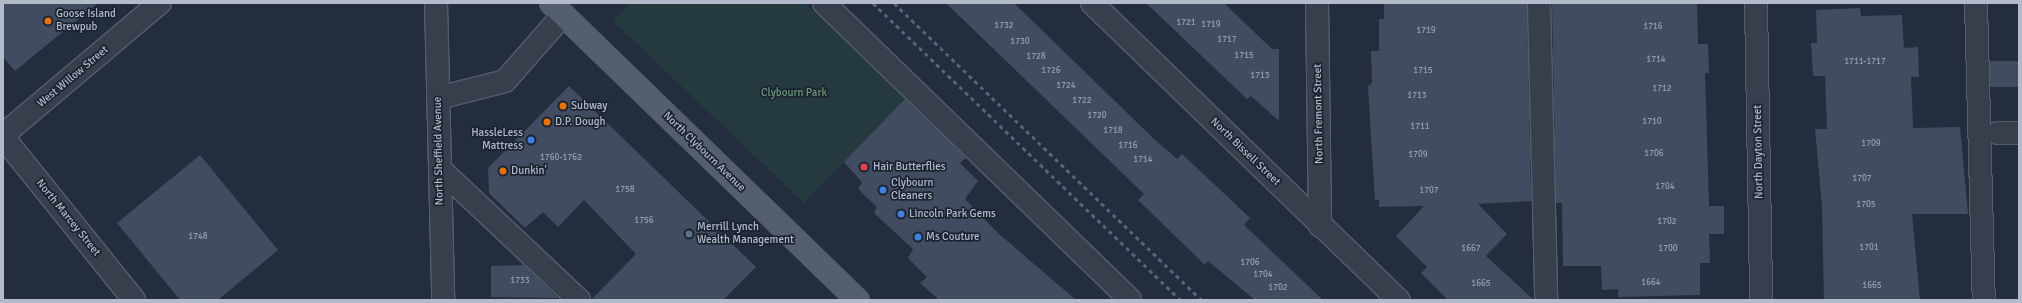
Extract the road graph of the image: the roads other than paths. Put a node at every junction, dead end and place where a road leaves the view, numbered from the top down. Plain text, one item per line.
1 (160, 3) edge
2 (436, 3) edge
3 (824, 3) edge
4 (1092, 3) edge
5 (1317, 3) edge
6 (1539, 3) edge
7 (1756, 3) edge
8 (1976, 3) edge
9 (557, 9) edge
10 (438, 98) junction
11 (3, 136) edge
12 (440, 169) junction
13 (1320, 226) junction
14 (134, 300) edge
15 (443, 300) edge
16 (579, 300) edge
17 (858, 300) edge
18 (1130, 300) edge
19 (1399, 300) edge
20 (1546, 300) edge
21 (1761, 300) edge
22 (1984, 300) edge

1 - 11 street, West Willow Street
2 - 10 street, North Sheffield Avenue
3 - 18 street
4 - 13 street, North Bissell Street
5 - 13 street, North Fremont Street
6 - 20 street
7 - 21 street, North Dayton Street
8 - 22 street
9 - 10 street
9 - 17 main road, North Clybourn Avenue
10 - 12 street, North Sheffield Avenue
11 - 14 street, North Marcey Street
12 - 15 street, North Sheffield Avenue
12 - 16 street
13 - 19 street, North Bissell Street

